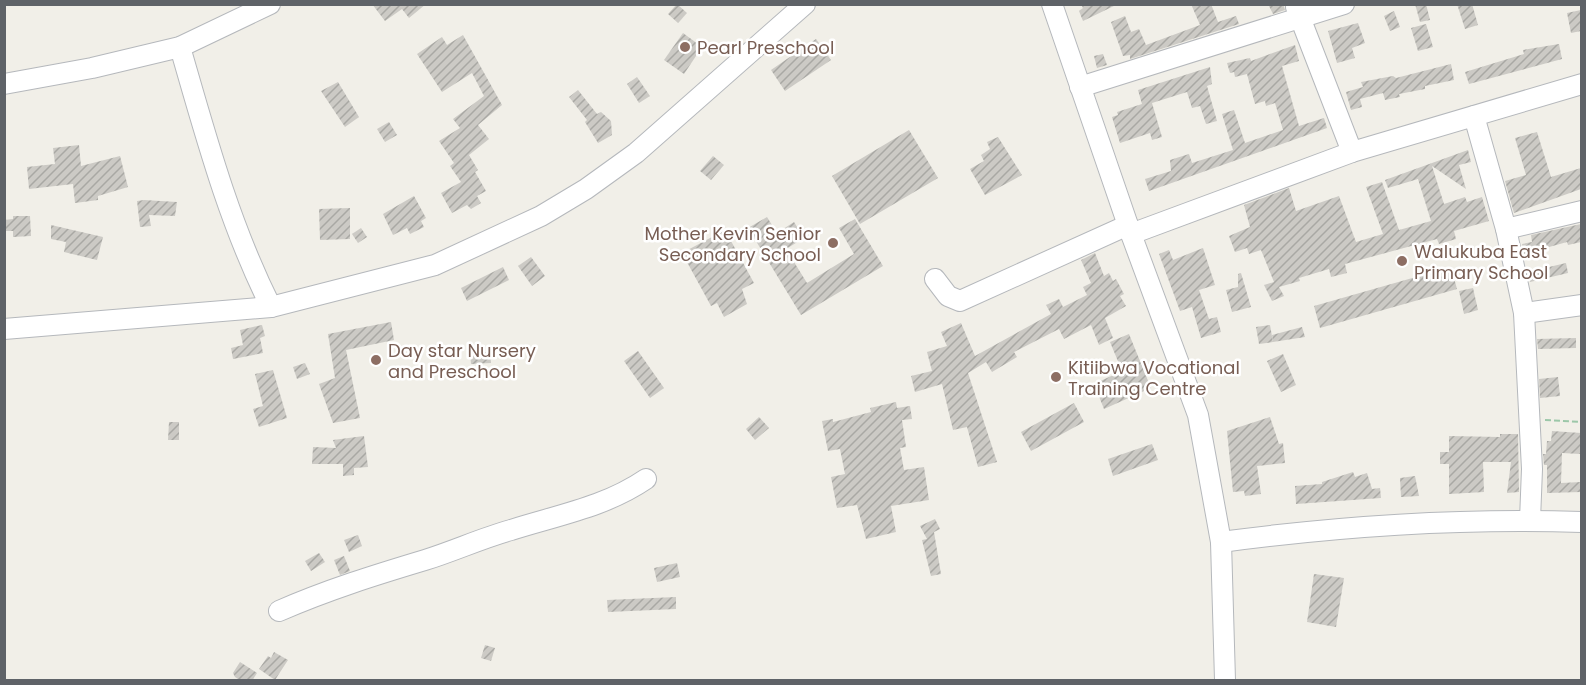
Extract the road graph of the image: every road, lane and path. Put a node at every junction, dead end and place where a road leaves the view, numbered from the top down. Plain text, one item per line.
1 (270, 4) edge
2 (805, 4) edge
3 (1052, 4) edge
4 (1344, 4) edge
5 (1298, 11) edge
6 (180, 47) junction
7 (4, 84) edge
8 (1581, 84) edge
9 (1080, 87) junction
10 (1474, 116) junction
11 (1352, 152) junction
12 (1581, 211) edge
13 (1129, 229) junction
14 (1506, 229) junction
15 (935, 279) dead end
16 (1581, 305) edge
17 (271, 307) junction
18 (1524, 313) junction
19 (4, 329) edge
20 (1530, 421) junction
21 (1581, 422) edge
22 (646, 479) dead end
23 (1530, 520) junction
24 (1581, 522) edge
25 (1221, 542) junction
26 (279, 611) dead end
27 (1225, 681) edge

1 - 6 street
2 - 17 street
3 - 9 street
4 - 5 street
5 - 9 street
5 - 11 street
6 - 7 street
6 - 17 street
8 - 10 street
9 - 13 street
10 - 11 street
10 - 14 street
11 - 13 street
12 - 14 street
13 - 15 street
13 - 25 street
14 - 18 street
16 - 18 street
17 - 19 street
18 - 20 street
20 - 21 path
20 - 23 street
22 - 26 street
23 - 24 street
23 - 25 street
25 - 27 street

